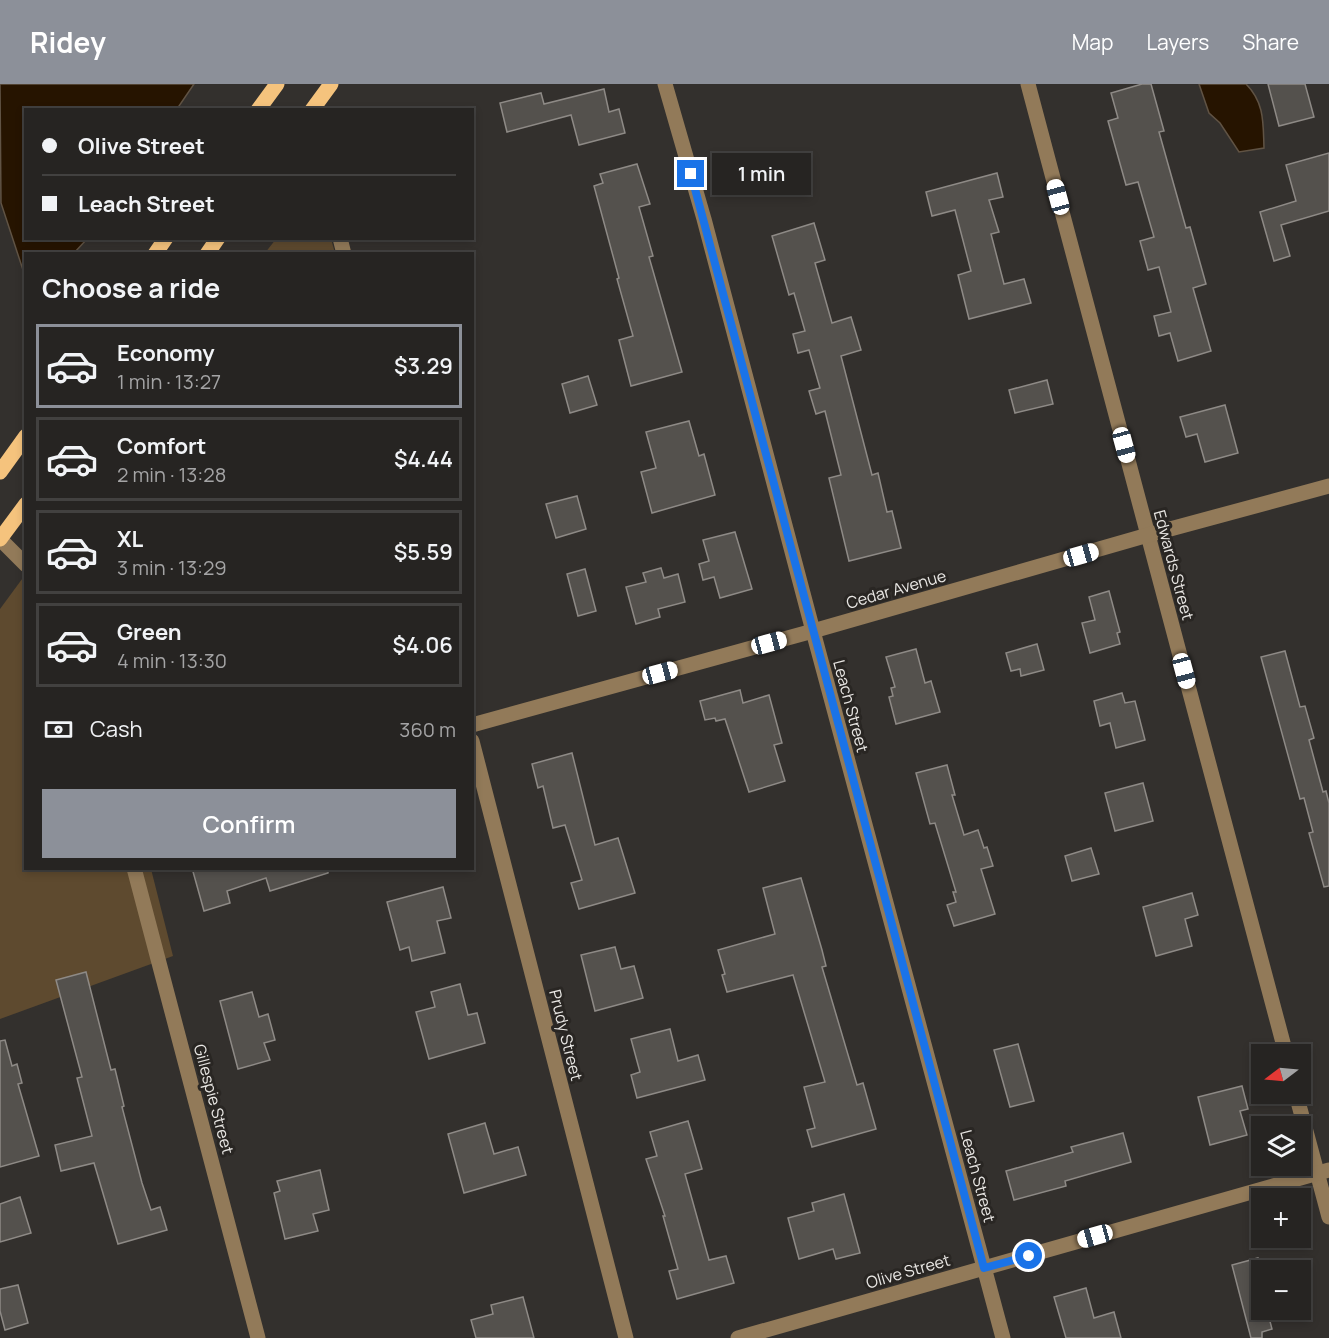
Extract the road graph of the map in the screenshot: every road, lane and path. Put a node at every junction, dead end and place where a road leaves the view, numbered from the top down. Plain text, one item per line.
1 (278, 84) edge
2 (331, 84) edge
3 (665, 84) edge
4 (1028, 84) edge
5 (260, 108) edge
6 (313, 108) edge
7 (24, 439) edge
8 (0, 472) edge
9 (1329, 486) edge
10 (24, 507) edge
11 (1148, 535) junction
12 (0, 539) edge
13 (24, 562) edge
14 (813, 631) junction
15 (474, 723) edge
16 (474, 749) edge
17 (136, 870) edge
18 (1283, 1044) edge
19 (1299, 1104) edge
20 (1323, 1172) edge
21 (1329, 1216) edge
22 (984, 1268) junction
23 (258, 1338) edge
24 (626, 1338) edge
25 (738, 1338) edge
26 (1003, 1338) edge

1 - 5 main road
2 - 6 main road
3 - 14 street, Leach Street
4 - 11 street, Edwards Street
7 - 8 main road
9 - 11 street, Cedar Avenue
10 - 12 main road
11 - 14 street, Cedar Avenue
11 - 18 street, Edwards Street
12 - 13 street
14 - 15 street, Cedar Avenue
14 - 22 street, Leach Street
16 - 24 street, Prudy Street
17 - 23 street, Gillespie Street
19 - 20 street
20 - 21 street
20 - 22 street, Olive Street
22 - 25 street, Olive Street
22 - 26 street, Leach Street

